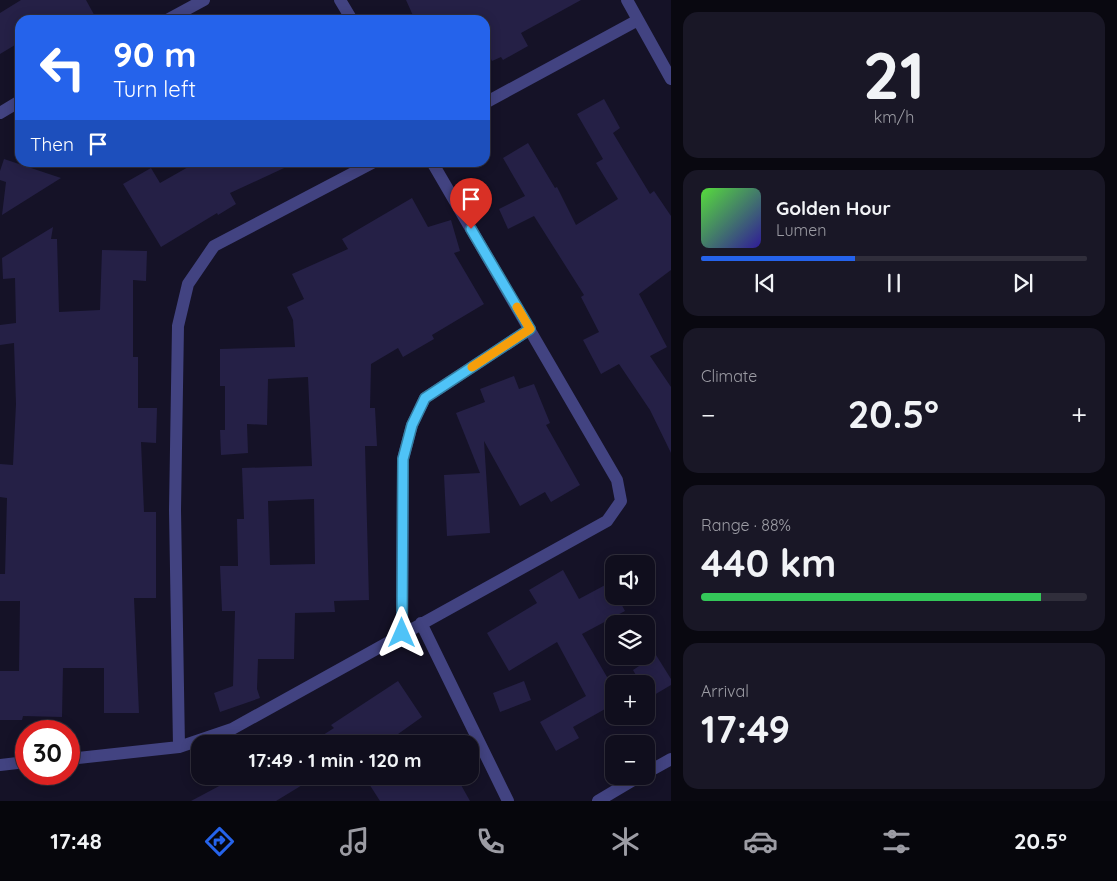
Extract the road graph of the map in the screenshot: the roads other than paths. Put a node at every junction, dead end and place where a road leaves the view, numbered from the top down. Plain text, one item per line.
1 (204, 0) edge
2 (340, 0) edge
3 (627, 0) edge
4 (176, 15) edge
5 (349, 15) edge
6 (638, 20) junction
7 (671, 79) edge
8 (490, 100) edge
9 (15, 104) edge
10 (0, 112) edge
11 (364, 167) edge
12 (435, 167) edge
13 (530, 329) junction
14 (421, 622) junction
15 (402, 633) junction
16 (179, 747) junction
17 (80, 758) edge
18 (671, 759) edge
19 (15, 763) edge
20 (0, 764) edge
21 (655, 768) edge
22 (625, 785) edge
23 (508, 801) edge
24 (598, 801) edge

1 - 4 street
2 - 5 street
3 - 6 street
6 - 7 street
6 - 8 street
9 - 10 street
11 - 16 street
12 - 13 street
13 - 14 street
13 - 15 street
14 - 15 street
14 - 23 street
15 - 16 street
16 - 17 street
18 - 21 street
19 - 20 street
22 - 24 street

